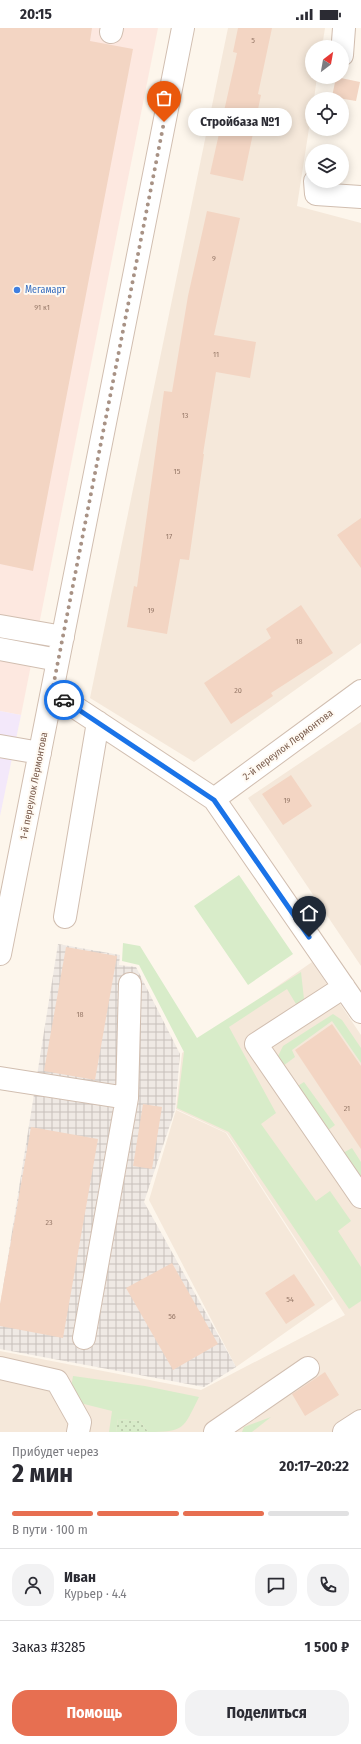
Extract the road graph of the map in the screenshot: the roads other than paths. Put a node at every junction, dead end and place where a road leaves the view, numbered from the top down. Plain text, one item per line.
1 (183, 28) edge
2 (344, 28) edge
3 (343, 40) edge
4 (316, 188) edge
5 (361, 197) edge
6 (0, 626) edge
7 (63, 637) junction
8 (0, 649) edge
9 (58, 660) junction
10 (361, 691) edge
11 (52, 692) junction
12 (98, 722) junction
13 (0, 746) edge
14 (40, 752) junction
15 (214, 800) junction
16 (65, 917) dead end
17 (1, 948) edge
18 (130, 984) dead end
19 (344, 987) junction
20 (361, 1012) edge
21 (0, 1078) edge
22 (127, 1098) junction
23 (361, 1197) edge
24 (84, 1338) dead end
25 (0, 1368) edge
26 (308, 1368) dead end
27 (361, 1421) edge
28 (78, 1432) edge
29 (215, 1432) edge
30 (344, 1432) edge

1 - 7 street, 1-й переулок Лермонтова
2 - 3 street
4 - 5 street
6 - 7 street
7 - 9 street, 1-й переулок Лермонтова
8 - 9 street
9 - 11 street, 1-й переулок Лермонтова
10 - 15 street, 2-й переулок Лермонтова
11 - 12 street
11 - 14 street, 1-й переулок Лермонтова
12 - 15 street
12 - 16 street
13 - 14 street
14 - 17 street, 1-й переулок Лермонтова
15 - 19 street
18 - 22 street
19 - 20 street
19 - 23 street
21 - 22 street
22 - 24 street
25 - 28 street
26 - 29 street
27 - 30 street

